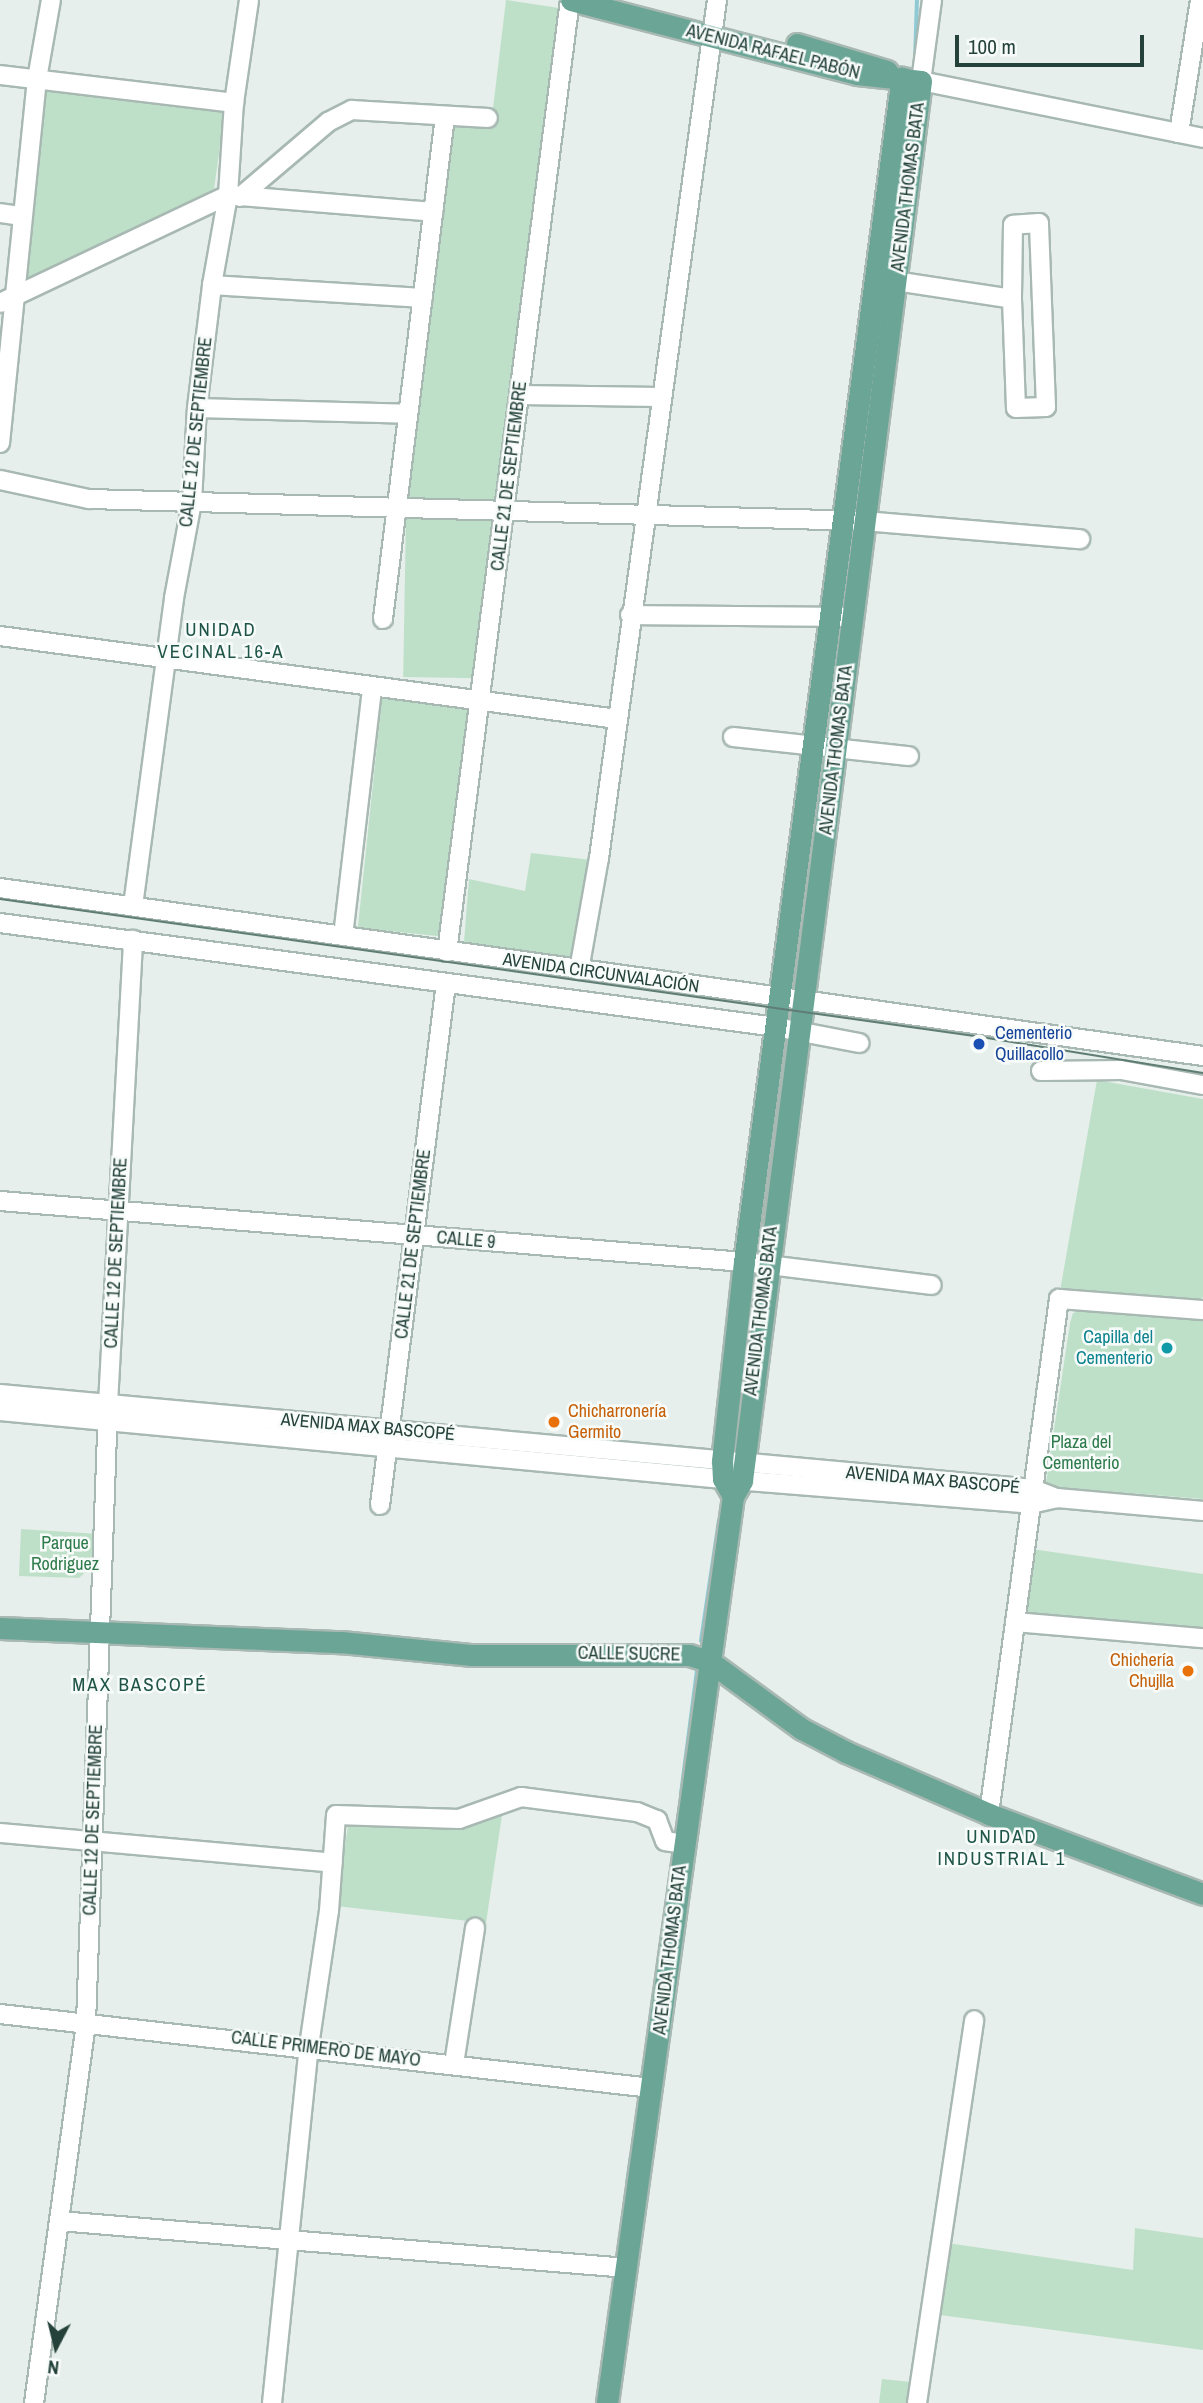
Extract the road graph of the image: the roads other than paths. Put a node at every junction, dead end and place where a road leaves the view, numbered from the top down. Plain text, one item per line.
1 (51, 0) edge
2 (249, 0) edge
3 (570, 0) edge
4 (626, 0) edge
5 (717, 0) edge
6 (932, 0) edge
7 (1200, 0) edge
8 (713, 30) junction
9 (0, 75) edge
10 (37, 79) junction
11 (911, 79) junction
12 (234, 103) junction
13 (445, 116) junction
14 (488, 118) dead end
15 (1179, 133) junction
16 (1203, 138) edge
17 (234, 196) junction
18 (433, 212) junction
19 (0, 213) edge
20 (22, 216) junction
21 (895, 281) junction
22 (212, 285) junction
23 (18, 297) junction
24 (423, 298) junction
25 (1012, 299) junction
26 (0, 303) edge
27 (519, 395) junction
28 (660, 397) junction
29 (197, 408) junction
30 (407, 414) junction
31 (0, 443) edge
32 (0, 480) edge
33 (191, 502) junction
34 (396, 508) junction
35 (504, 511) junction
36 (643, 515) junction
37 (854, 521) junction
38 (1080, 539) dead end
39 (630, 615) junction
40 (843, 617) junction
41 (383, 619) dead end
42 (0, 636) edge
43 (167, 656) junction
44 (372, 688) junction
45 (481, 700) junction
46 (617, 719) junction
47 (733, 737) dead end
48 (826, 748) junction
49 (909, 755) dead end
50 (0, 888) edge
51 (133, 906) junction
52 (0, 923) edge
53 (343, 936) junction
54 (133, 940) junction
55 (447, 952) junction
56 (579, 970) junction
57 (446, 983) junction
58 (780, 996) junction
59 (804, 999) junction
60 (776, 1027) junction
61 (799, 1031) junction
62 (859, 1043) dead end
63 (1203, 1056) edge
64 (1041, 1071) dead end
65 (1203, 1085) edge
66 (0, 1201) edge
67 (117, 1212) junction
68 (414, 1236) junction
69 (744, 1262) junction
70 (766, 1264) junction
71 (932, 1285) dead end
72 (1203, 1310) edge
73 (0, 1394) edge
74 (0, 1411) edge
75 (108, 1412) junction
76 (390, 1437) junction
77 (732, 1476) junction
78 (1032, 1497) junction
79 (380, 1505) dead end
80 (1203, 1511) edge
81 (1015, 1622) junction
82 (0, 1628) edge
83 (100, 1632) junction
84 (1203, 1638) edge
85 (709, 1661) junction
86 (989, 1814) junction
87 (0, 1833) edge
88 (92, 1840) junction
89 (684, 1844) junction
90 (333, 1863) junction
91 (1203, 1895) edge
92 (475, 1928) dead end
93 (0, 2014) edge
94 (974, 2020) dead end
95 (86, 2023) junction
96 (309, 2046) junction
97 (454, 2064) junction
98 (652, 2088) junction
99 (59, 2221) junction
100 (289, 2243) junction
101 (627, 2268) junction
102 (34, 2403) edge
103 (272, 2403) edge
104 (607, 2403) edge
105 (917, 2403) edge

1 - 10 street
2 - 12 street, CALLE 12 DE SEPTIEMBRE
3 - 8 main road, AVENIDA RAFAEL PABÓN
3 - 27 street, CALLE 21 DE SEPTIEMBRE
4 - 8 main road, AVENIDA RAFAEL PABÓN
5 - 8 street
6 - 11 street, AVENIDA THOMAS BATA
7 - 15 street
8 - 11 main road, AVENIDA RAFAEL PABÓN
8 - 28 street
9 - 10 street
10 - 12 street
10 - 20 street
11 - 15 street
11 - 21 main road, AVENIDA THOMAS BATA
11 - 37 main road, AVENIDA THOMAS BATA
12 - 17 street, CALLE 12 DE SEPTIEMBRE
13 - 14 street
13 - 17 street
13 - 18 street
15 - 16 street
17 - 18 street
17 - 22 street, CALLE 12 DE SEPTIEMBRE
17 - 23 street
18 - 24 street
19 - 20 street
20 - 23 street
21 - 25 street
21 - 37 main road, AVENIDA THOMAS BATA
22 - 24 street
22 - 29 street, CALLE 12 DE SEPTIEMBRE
23 - 26 street
23 - 31 street
24 - 30 street
25 - 25 street
27 - 28 street
27 - 35 street, CALLE 21 DE SEPTIEMBRE
28 - 36 street
29 - 30 street
29 - 33 street, CALLE 12 DE SEPTIEMBRE
30 - 34 street
32 - 33 street
33 - 34 street
33 - 43 street, CALLE 12 DE SEPTIEMBRE
34 - 35 street
34 - 41 street
35 - 36 street
35 - 45 street, CALLE 21 DE SEPTIEMBRE
36 - 37 street
36 - 39 street
37 - 38 street
37 - 40 main road, AVENIDA THOMAS BATA
39 - 40 street
39 - 46 street
40 - 48 main road, AVENIDA THOMAS BATA
42 - 43 street
43 - 44 street
43 - 51 street, CALLE 12 DE SEPTIEMBRE
44 - 45 street
44 - 53 street
45 - 46 street
45 - 55 street, CALLE 21 DE SEPTIEMBRE
46 - 56 street
47 - 48 street
48 - 49 street
48 - 58 main road, AVENIDA THOMAS BATA
48 - 59 main road, AVENIDA THOMAS BATA
50 - 51 street, AVENIDA CIRCUNVALACIÓN
51 - 53 street, AVENIDA CIRCUNVALACIÓN
52 - 54 street, AVENIDA CIRCUNVALACIÓN
53 - 55 street, AVENIDA CIRCUNVALACIÓN
54 - 57 street, AVENIDA CIRCUNVALACIÓN
54 - 67 street, CALLE 12 DE SEPTIEMBRE
55 - 56 street, AVENIDA CIRCUNVALACIÓN
56 - 58 street, AVENIDA CIRCUNVALACIÓN
57 - 60 street, AVENIDA CIRCUNVALACIÓN
57 - 68 street, CALLE 21 DE SEPTIEMBRE
58 - 59 street, AVENIDA CIRCUNVALACIÓN
58 - 60 main road, AVENIDA THOMAS BATA
59 - 61 main road, AVENIDA THOMAS BATA
59 - 63 street, AVENIDA CIRCUNVALACIÓN
60 - 61 street, AVENIDA CIRCUNVALACIÓN
60 - 69 main road, AVENIDA THOMAS BATA
61 - 62 street, AVENIDA CIRCUNVALACIÓN
61 - 70 main road, AVENIDA THOMAS BATA
64 - 65 street
66 - 67 street, CALLE 9
67 - 68 street, CALLE 9
67 - 75 street, CALLE 12 DE SEPTIEMBRE
68 - 69 street, CALLE 9
68 - 76 street, CALLE 21 DE SEPTIEMBRE
69 - 70 street, CALLE 9
69 - 77 main road, AVENIDA THOMAS BATA
70 - 71 street, CALLE 9
70 - 77 main road, AVENIDA THOMAS BATA
72 - 78 street
73 - 75 street, AVENIDA MAX BASCOPÉ
74 - 75 street, AVENIDA MAX BASCOPÉ
75 - 76 street, AVENIDA MAX BASCOPÉ
75 - 83 street, CALLE 12 DE SEPTIEMBRE
76 - 77 street, AVENIDA MAX BASCOPÉ
76 - 79 street, CALLE 21 DE SEPTIEMBRE
77 - 78 street, AVENIDA MAX BASCOPÉ
77 - 85 main road, AVENIDA THOMAS BATA
78 - 80 street, AVENIDA MAX BASCOPÉ
78 - 81 street
81 - 84 street
81 - 86 street
82 - 83 main road, CALLE SUCRE
83 - 85 main road, CALLE SUCRE
83 - 88 street, CALLE 12 DE SEPTIEMBRE
85 - 86 main road, CALLE SUCRE
85 - 89 main road, AVENIDA THOMAS BATA
86 - 91 main road, CALLE SUCRE
87 - 88 street
88 - 90 street
88 - 95 street, CALLE 12 DE SEPTIEMBRE
89 - 90 street
89 - 98 main road, AVENIDA THOMAS BATA
90 - 96 street
92 - 97 street
93 - 95 street, CALLE PRIMERO DE MAYO
94 - 105 street
95 - 96 street, CALLE PRIMERO DE MAYO
95 - 99 street, CALLE 12 DE SEPTIEMBRE
96 - 97 street, CALLE PRIMERO DE MAYO
96 - 100 street
97 - 98 street, CALLE PRIMERO DE MAYO
98 - 101 main road, AVENIDA THOMAS BATA
99 - 100 street
99 - 102 street, CALLE 12 DE SEPTIEMBRE
100 - 101 street
100 - 103 street
101 - 104 main road, AVENIDA THOMAS BATA

